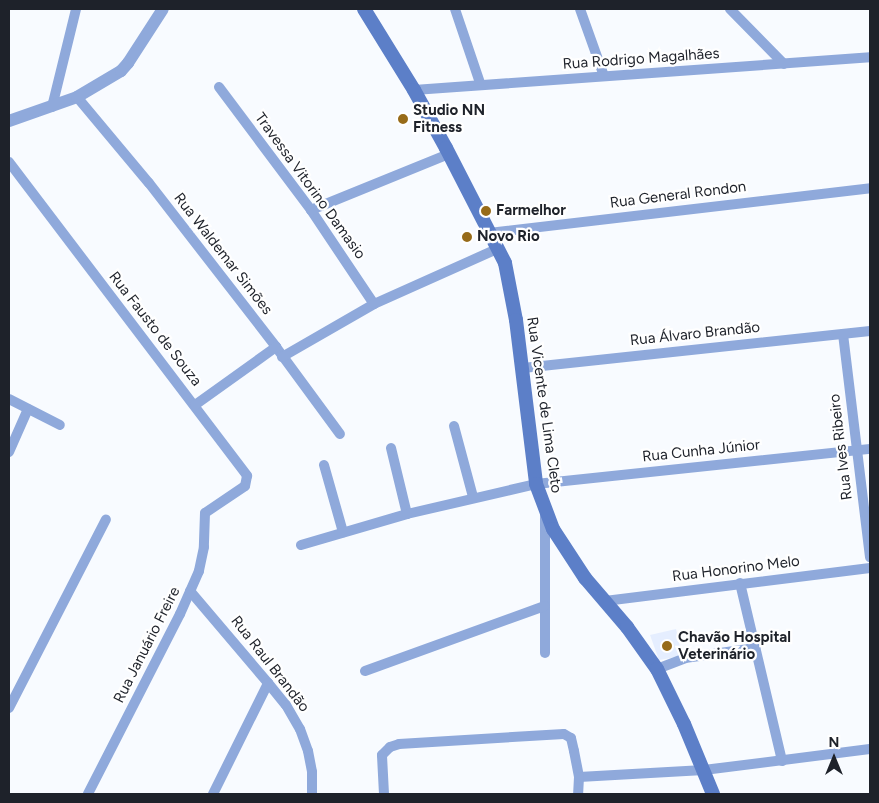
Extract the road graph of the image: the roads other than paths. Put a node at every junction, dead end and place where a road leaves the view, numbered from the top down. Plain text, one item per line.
1 (76, 9) edge
2 (163, 9) edge
3 (364, 9) edge
4 (455, 9) edge
5 (580, 9) edge
6 (730, 9) edge
7 (870, 57) edge
8 (784, 64) junction
9 (604, 76) junction
10 (480, 83) junction
11 (219, 87) dead end
12 (414, 90) junction
13 (77, 97) junction
14 (52, 106) junction
15 (9, 121) edge
16 (449, 154) junction
17 (9, 162) edge
18 (870, 188) edge
19 (311, 210) junction
20 (489, 233) junction
21 (497, 249) junction
22 (374, 304) junction
23 (870, 331) edge
24 (843, 334) junction
25 (276, 347) junction
26 (282, 357) junction
27 (522, 368) junction
28 (9, 398) edge
29 (195, 405) junction
30 (28, 409) junction
31 (60, 425) dead end
32 (454, 426) dead end
33 (340, 434) dead end
34 (391, 448) dead end
35 (870, 449) edge
36 (856, 450) junction
37 (9, 452) edge
38 (324, 465) dead end
39 (536, 484) junction
40 (473, 497) junction
41 (214, 506) joint
42 (545, 510) junction
43 (407, 514) junction
44 (106, 519) dead end
45 (343, 532) junction
46 (301, 545) dead end
47 (870, 557) edge
48 (870, 568) edge
49 (740, 583) junction
50 (190, 591) junction
51 (605, 601) junction
52 (545, 606) junction
53 (755, 648) junction
54 (546, 654) dead end
55 (657, 669) junction
56 (365, 672) dead end
57 (268, 683) junction
58 (9, 708) edge
59 (870, 749) edge
60 (782, 761) junction
61 (704, 770) junction
62 (579, 777) junction
63 (88, 794) edge
64 (213, 794) edge
65 (312, 794) edge
66 (384, 794) edge
67 (578, 794) edge
68 (712, 794) edge

1 - 14 street
2 - 13 street
3 - 12 main road, Rua Vicente de Lima Cleto
4 - 10 street
5 - 9 street
6 - 8 street
7 - 8 street, Rua Rodrigo Magalhães
8 - 9 street, Rua Rodrigo Magalhães
9 - 10 street, Rua Rodrigo Magalhães
10 - 12 street, Rua Rodrigo Magalhães
11 - 19 street, Travessa Vitorino Damasio
12 - 16 main road, Rua Vicente de Lima Cleto
13 - 14 street
13 - 25 street, Rua Waldemar Simões
14 - 15 street
16 - 19 street
16 - 20 main road, Rua Vicente de Lima Cleto
17 - 29 street, Rua Fausto de Souza
18 - 20 street, Rua General Rondon
19 - 22 street, Travessa Vitorino Damasio
20 - 21 main road, Rua Vicente de Lima Cleto
21 - 22 street
21 - 27 main road, Rua Vicente de Lima Cleto
22 - 26 street
23 - 24 street, Rua Álvaro Brandão
24 - 27 street, Rua Álvaro Brandão
24 - 36 street, Rua Ives Ribeiro
25 - 26 street, Rua Waldemar Simões
25 - 29 street
26 - 33 street, Rua Waldemar Simões
27 - 39 main road, Rua Vicente de Lima Cleto
28 - 30 street
29 - 41 street, Rua Fausto de Souza
30 - 31 street
30 - 37 street
32 - 40 street
34 - 43 street
35 - 36 street, Rua Cunha Júnior
36 - 39 street, Rua Cunha Júnior
36 - 47 street, Rua Ives Ribeiro
38 - 45 street
39 - 40 street, Rua Cunha Júnior
39 - 42 main road, Rua Vicente de Lima Cleto
40 - 43 street, Rua Cunha Júnior
41 - 50 street, Rua Januário Freire
42 - 51 main road, Rua Vicente de Lima Cleto
42 - 52 street
43 - 45 street, Rua Cunha Júnior
44 - 58 street
45 - 46 street, Rua Cunha Júnior
48 - 49 street, Rua Honorino Melo
49 - 51 street, Rua Honorino Melo
49 - 53 street
50 - 57 street, Rua Raul Brandão
50 - 63 street, Rua Januário Freire
51 - 55 main road, Rua Vicente de Lima Cleto
52 - 54 street
52 - 56 street
53 - 55 street
53 - 60 street
55 - 61 main road, Rua Vicente de Lima Cleto
57 - 64 street
57 - 65 street, Rua Raul Brandão
59 - 60 street
60 - 61 street
61 - 62 street
61 - 68 main road, Rua Vicente de Lima Cleto
62 - 66 street
62 - 67 street

